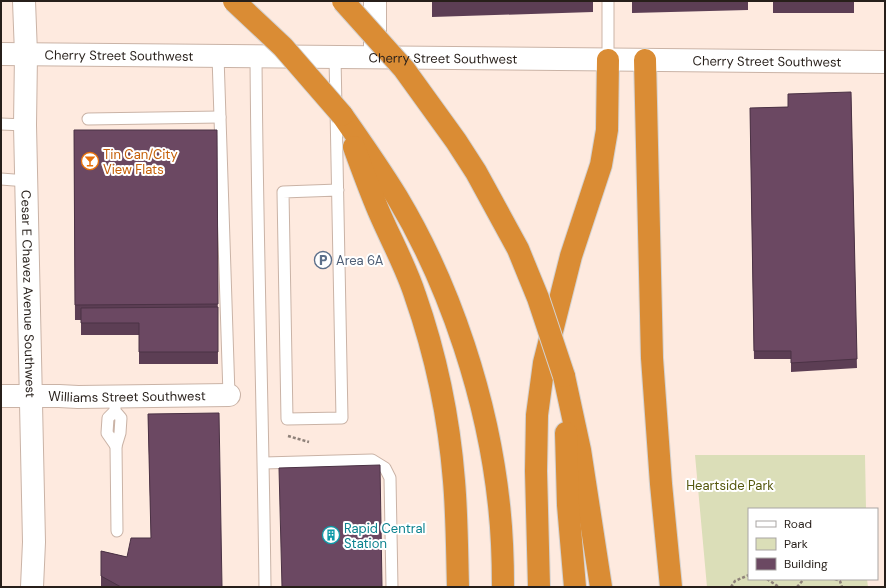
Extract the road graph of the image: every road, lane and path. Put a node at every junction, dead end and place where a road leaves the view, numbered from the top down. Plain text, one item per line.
1 (24, 1) edge
2 (234, 1) edge
3 (343, 1) edge
4 (375, 1) edge
5 (608, 1) edge
6 (1, 54) edge
7 (26, 54) junction
8 (218, 56) junction
9 (256, 56) junction
10 (335, 57) junction
11 (375, 57) junction
12 (608, 60) junction
13 (645, 60) junction
14 (885, 62) edge
15 (342, 114) junction
16 (220, 117) junction
17 (88, 119) dead end
18 (1, 124) edge
19 (25, 125) junction
20 (1, 179) edge
21 (27, 181) junction
22 (338, 190) junction
23 (564, 376) junction
24 (228, 395) joint
25 (1, 396) edge
26 (31, 396) junction
27 (115, 404) junction
28 (264, 463) junction
29 (117, 531) dead end
30 (748, 575) edge
31 (768, 580) edge
32 (32, 587) edge
33 (265, 587) edge
34 (392, 587) edge
35 (458, 587) edge
36 (504, 587) edge
37 (539, 587) edge
38 (575, 587) edge
39 (601, 587) edge
40 (671, 587) edge
41 (731, 587) edge
42 (779, 587) edge

1 - 7 main road, Cesar E Chavez Avenue Southwest
2 - 15 highway, bridge
3 - 23 highway, bridge
4 - 11 main road
5 - 12 lane
6 - 7 main road, Cherry Street Southwest
7 - 8 main road, Cherry Street Southwest
7 - 19 main road, Cesar E Chavez Avenue Southwest
8 - 9 main road, Cherry Street Southwest
8 - 16 lane
9 - 10 main road, Cherry Street Southwest
9 - 28 lane
10 - 11 main road, Cherry Street Southwest
10 - 22 lane
11 - 12 main road, Cherry Street Southwest
12 - 13 main road, Cherry Street Southwest
12 - 37 highway
13 - 14 main road, Cherry Street Southwest
13 - 40 highway
15 - 35 highway
15 - 36 highway
16 - 17 lane
16 - 24 lane
18 - 19 lane
19 - 21 main road, Cesar E Chavez Avenue Southwest
20 - 21 lane
21 - 26 main road, Cesar E Chavez Avenue Southwest
22 - 22 lane
23 - 38 highway
23 - 39 highway
24 - 27 main road, Williams Street Southwest
25 - 26 main road, Williams Street Southwest
26 - 27 main road, Williams Street Southwest
26 - 32 main road, Cesar E Chavez Avenue Southwest
27 - 29 lane
28 - 33 lane
28 - 34 lane
30 - 41 path
31 - 42 path

